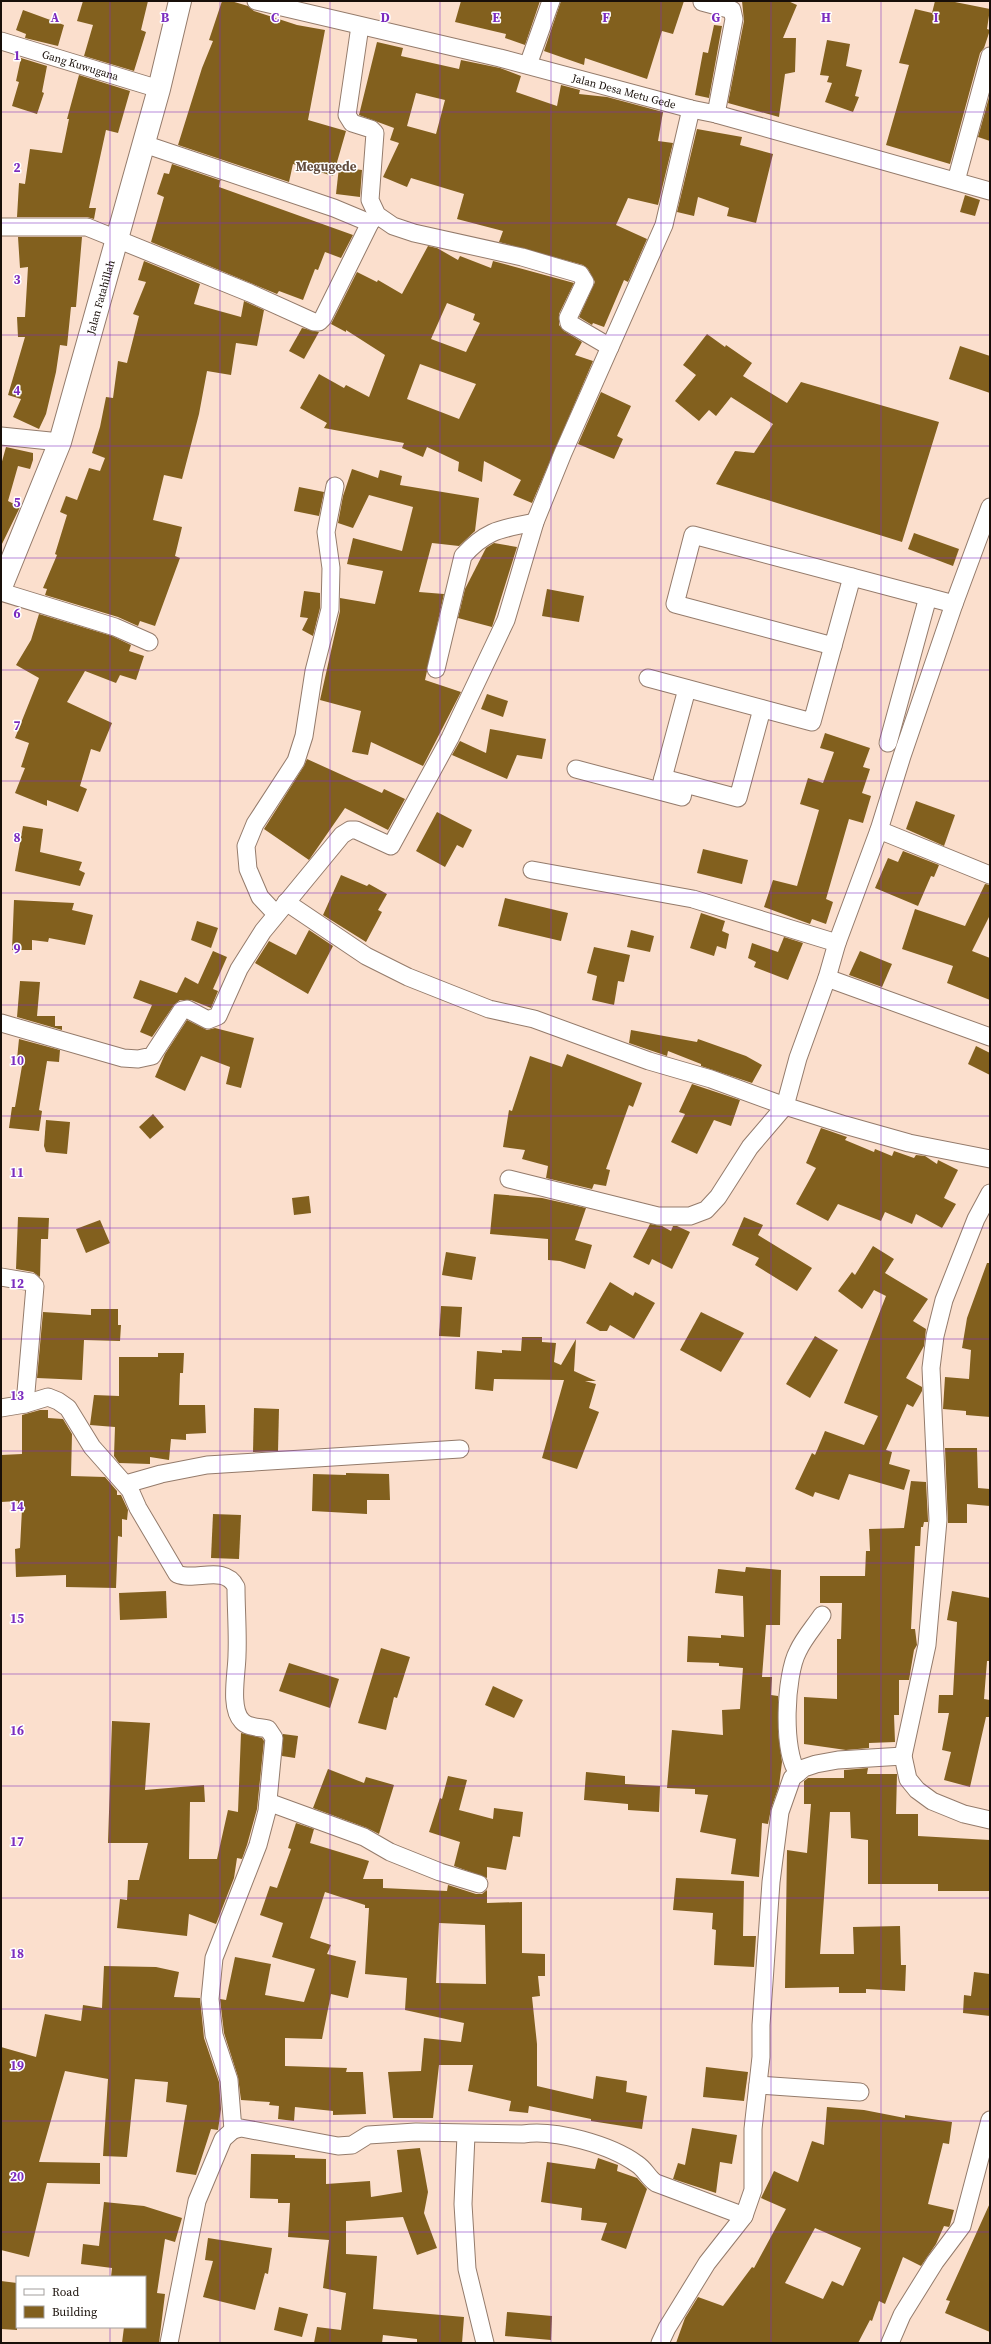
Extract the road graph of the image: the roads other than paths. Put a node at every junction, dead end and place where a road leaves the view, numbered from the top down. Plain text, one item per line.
1 (180, 1) edge
2 (256, 1) edge
3 (551, 1) edge
4 (702, 2) edge
5 (360, 26) junction
6 (1, 41) edge
7 (990, 56) edge
8 (528, 65) junction
9 (159, 89) junction
10 (691, 109) junction
11 (716, 114) junction
12 (144, 144) junction
13 (956, 181) junction
14 (990, 191) edge
15 (374, 219) junction
16 (1, 227) edge
17 (118, 238) junction
18 (610, 347) junction
19 (1, 436) edge
20 (60, 442) junction
21 (335, 486) dead end
22 (990, 507) edge
23 (535, 522) junction
24 (852, 577) junction
25 (1, 587) edge
26 (1, 592) edge
27 (928, 597) junction
28 (954, 604) junction
29 (149, 642) dead end
30 (833, 646) junction
31 (436, 669) dead end
32 (648, 678) dead end
33 (687, 689) junction
34 (762, 709) junction
35 (888, 743) dead end
36 (576, 769) dead end
37 (661, 785) junction
38 (880, 830) junction
39 (532, 870) dead end
40 (990, 875) edge
41 (281, 908) junction
42 (837, 943) junction
43 (827, 978) junction
44 (1, 1023) edge
45 (990, 1037) edge
46 (785, 1106) junction
47 (990, 1159) edge
48 (509, 1179) dead end
49 (990, 1193) edge
50 (1, 1277) edge
51 (25, 1404) junction
52 (1, 1408) edge
53 (460, 1449) dead end
54 (126, 1484) junction
55 (822, 1615) dead end
56 (903, 1756) junction
57 (798, 1773) junction
58 (268, 1802) junction
59 (990, 1820) edge
60 (479, 1884) dead end
61 (758, 2085) junction
62 (860, 2092) dead end
63 (990, 2120) edge
64 (232, 2130) junction
65 (466, 2135) junction
66 (744, 2216) junction
67 (169, 2343) edge
68 (485, 2343) edge
69 (660, 2343) edge
70 (890, 2343) edge

1 - 9 street, Jalan Fatahillah
2 - 5 street, Jalan Desa Metu Gede
3 - 8 street
4 - 11 street
5 - 8 street, Jalan Desa Metu Gede
5 - 15 street
6 - 9 street, Gang Kuwugana
7 - 13 street
8 - 10 street, Jalan Desa Metu Gede
9 - 12 street, Jalan Fatahillah
10 - 11 street, Jalan Desa Metu Gede
10 - 18 street
11 - 13 street, Jalan Desa Metu Gede
12 - 15 street
12 - 17 street, Jalan Fatahillah
13 - 14 street, Jalan Desa Metu Gede
15 - 17 street
15 - 18 street
16 - 17 street
17 - 20 street, Jalan Fatahillah
18 - 23 street
19 - 20 street
20 - 25 street, Jalan Fatahillah
21 - 41 street
22 - 28 street
23 - 31 street
23 - 41 street
24 - 27 street
24 - 30 street
24 - 30 street
26 - 29 street
27 - 28 street
27 - 35 street
28 - 38 street
30 - 34 street
32 - 33 street
33 - 34 street
33 - 37 street
34 - 37 street
36 - 37 street
38 - 40 street
38 - 42 street
39 - 42 street
41 - 44 street
41 - 46 street
42 - 43 street
43 - 45 street
43 - 46 street
46 - 47 street
46 - 48 street
49 - 56 street
50 - 51 street
51 - 52 street
51 - 54 street
53 - 54 street
54 - 58 street
55 - 57 street
56 - 57 street
56 - 59 street
57 - 61 street
58 - 60 street
58 - 64 street
61 - 62 street
61 - 66 street
63 - 70 street
64 - 65 street
64 - 67 street
65 - 66 street
65 - 68 street
66 - 69 street

